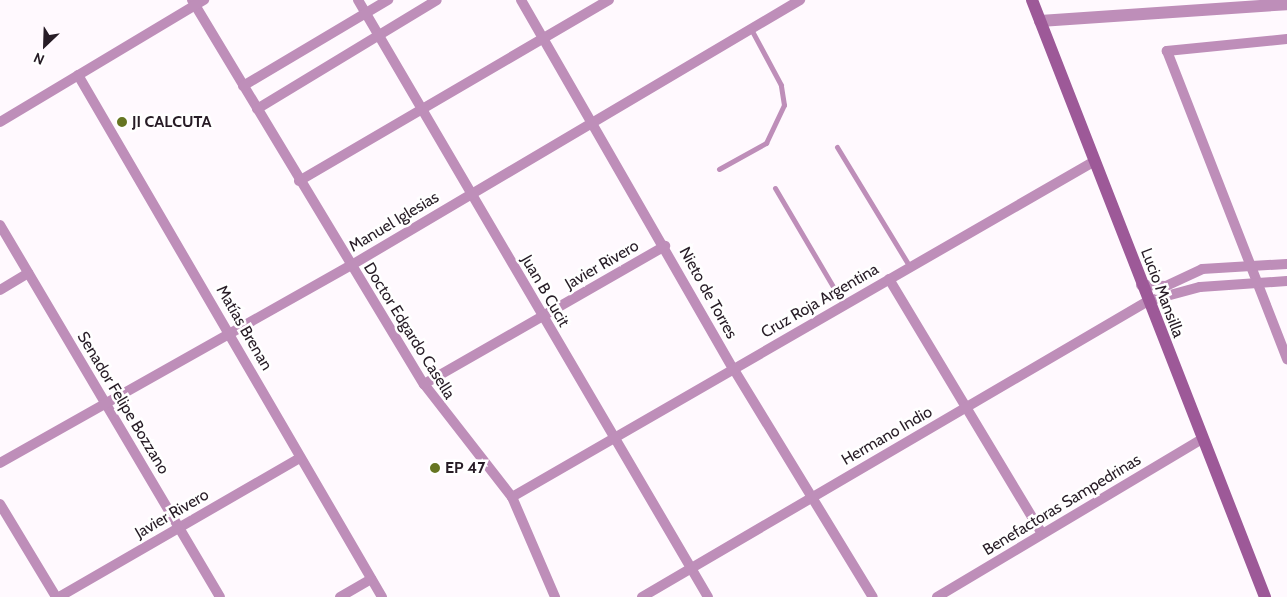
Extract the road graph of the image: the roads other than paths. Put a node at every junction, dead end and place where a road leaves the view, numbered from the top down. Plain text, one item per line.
1 (358, 0) edge
2 (388, 0) edge
3 (437, 0) edge
4 (522, 0) edge
5 (609, 0) edge
6 (800, 0) edge
7 (1032, 0) edge
8 (197, 2) edge
9 (1287, 4) edge
10 (366, 13) junction
11 (1040, 21) junction
12 (751, 29) junction
13 (379, 36) junction
14 (544, 37) junction
15 (1287, 39) edge
16 (78, 75) junction
17 (243, 86) junction
18 (421, 108) junction
19 (257, 109) junction
20 (0, 122) edge
21 (592, 123) junction
22 (838, 147) dead end
23 (1094, 162) junction
24 (718, 169) dead end
25 (299, 181) junction
26 (775, 188) dead end
27 (472, 194) junction
28 (0, 225) edge
29 (665, 246) junction
30 (1287, 264) edge
31 (350, 266) junction
32 (1251, 266) junction
33 (910, 267) junction
34 (28, 273) junction
35 (888, 279) junction
36 (1287, 281) edge
37 (1257, 283) junction
38 (1141, 285) junction
39 (0, 290) edge
40 (1148, 302) junction
41 (844, 305) junction
42 (543, 317) junction
43 (229, 331) junction
44 (1287, 359) edge
45 (733, 368) junction
46 (424, 384) junction
47 (105, 402) junction
48 (964, 409) junction
49 (614, 436) junction
50 (1202, 439) junction
51 (300, 458) junction
52 (0, 464) edge
53 (512, 498) junction
54 (810, 498) junction
55 (0, 504) edge
56 (179, 528) junction
57 (1042, 534) junction
58 (691, 568) junction
59 (371, 579) junction
60 (58, 597) edge
61 (220, 597) edge
62 (340, 597) edge
63 (382, 597) edge
64 (555, 597) edge
65 (642, 597) edge
66 (708, 597) edge
67 (873, 597) edge
68 (937, 597) edge
69 (1265, 597) edge

1 - 10 street, Juan B Cucit
2 - 10 street
3 - 13 street
4 - 14 street, Nieto de Torres
5 - 14 street
6 - 12 street, Manuel Iglesias
7 - 11 main road, Lucio Mansilla
8 - 16 street
8 - 17 street, Doctor Edgardo Casella
9 - 11 street
10 - 13 street, Juan B Cucit
10 - 17 street
11 - 23 main road, Lucio Mansilla
12 - 21 street, Manuel Iglesias
12 - 24 lane
13 - 18 street, Juan B Cucit
13 - 19 street
14 - 18 street
14 - 21 street, Nieto de Torres
15 - 32 street
16 - 20 street
16 - 43 street, Matías Brenan
17 - 19 street, Doctor Edgardo Casella
18 - 25 street
18 - 27 street, Juan B Cucit
19 - 25 street, Doctor Edgardo Casella
21 - 27 street, Manuel Iglesias
21 - 29 street, Nieto de Torres
22 - 33 lane
23 - 33 street, Cruz Roja Argentina
23 - 38 main road, Lucio Mansilla
25 - 31 street, Doctor Edgardo Casella
26 - 41 lane
27 - 31 street, Manuel Iglesias
27 - 42 street, Juan B Cucit
28 - 34 street, Senador Felipe Bozzano
29 - 42 street, Javier Rivero
29 - 45 street, Nieto de Torres
30 - 32 street
31 - 43 street, Manuel Iglesias
31 - 46 street, Doctor Edgardo Casella
32 - 37 street
32 - 38 street
33 - 35 street, Cruz Roja Argentina
34 - 39 street
34 - 47 street, Senador Felipe Bozzano
35 - 41 street, Cruz Roja Argentina
35 - 48 street
36 - 37 street, Hermano Indio
37 - 40 street, Hermano Indio
37 - 44 street
38 - 40 main road, Lucio Mansilla
40 - 48 street, Hermano Indio
40 - 50 main road, Lucio Mansilla
41 - 45 street, Cruz Roja Argentina
42 - 46 street, Javier Rivero
42 - 49 street, Juan B Cucit
43 - 47 street, Manuel Iglesias
43 - 51 street, Matías Brenan
45 - 49 street, Cruz Roja Argentina
45 - 54 street, Nieto de Torres
46 - 53 street, Doctor Edgardo Casella
47 - 52 street, Manuel Iglesias
47 - 56 street, Senador Felipe Bozzano
48 - 54 street, Hermano Indio
48 - 57 street
49 - 53 street, Cruz Roja Argentina
49 - 58 street, Juan B Cucit
50 - 57 street, Benefactoras Sampedrinas
50 - 69 main road, Lucio Mansilla
51 - 56 street, Javier Rivero
51 - 59 street, Matías Brenan
53 - 64 street, Doctor Edgardo Casella
54 - 58 street, Hermano Indio
54 - 67 street, Nieto de Torres
55 - 60 street
56 - 60 street, Javier Rivero
56 - 61 street, Senador Felipe Bozzano
57 - 68 street, Benefactoras Sampedrinas
58 - 65 street, Hermano Indio
58 - 66 street, Juan B Cucit
59 - 62 street
59 - 63 street, Matías Brenan

